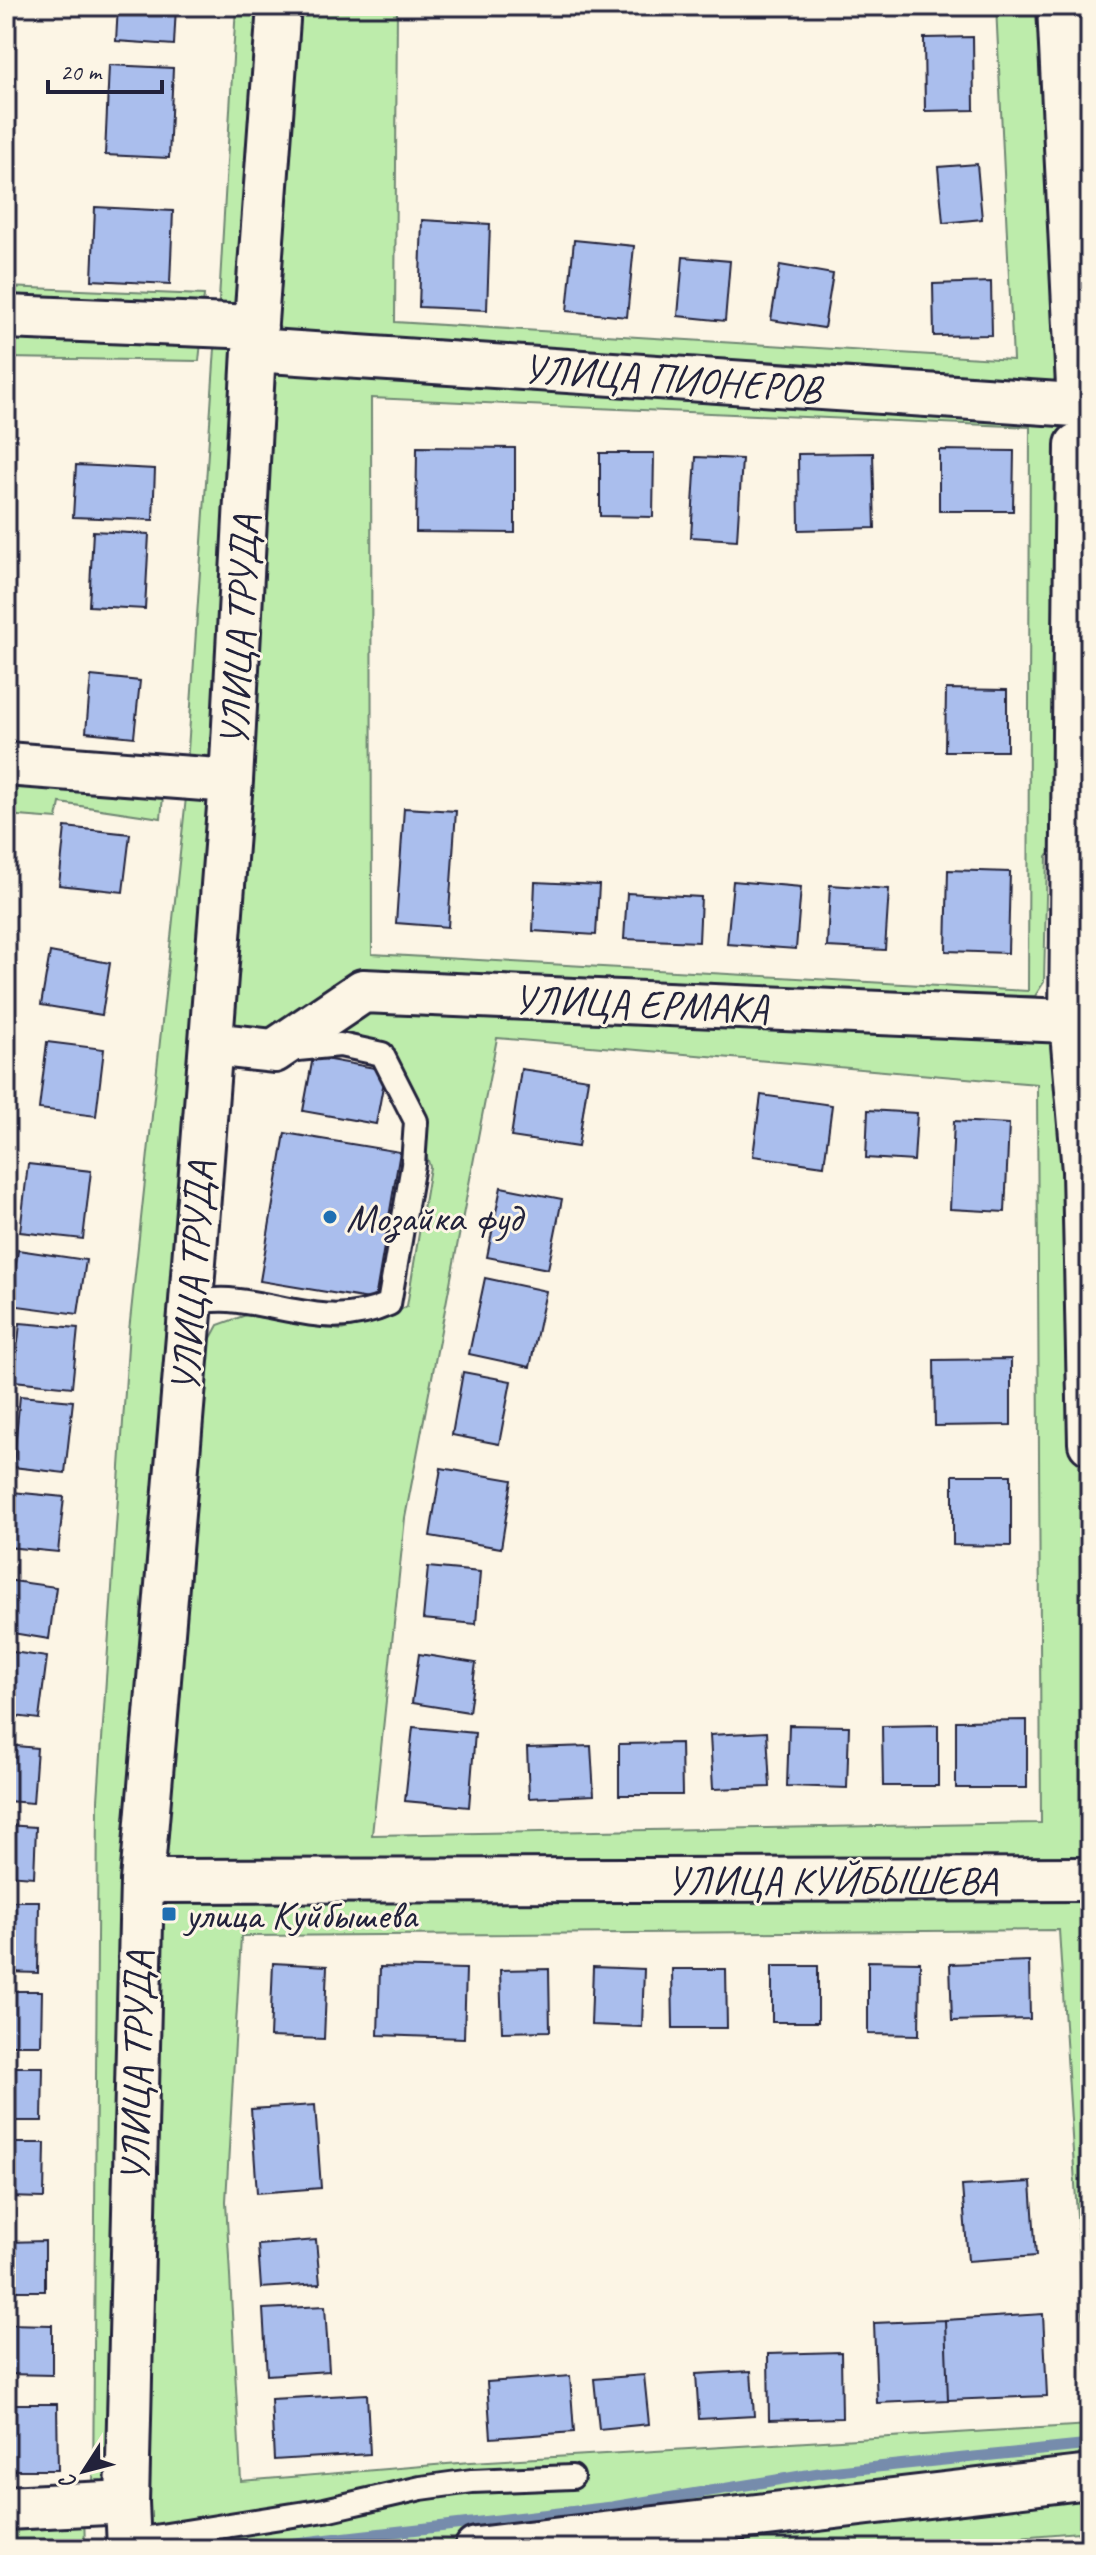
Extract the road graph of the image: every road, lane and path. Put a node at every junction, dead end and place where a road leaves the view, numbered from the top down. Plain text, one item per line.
1 (279, 6) edge
2 (1059, 6) edge
3 (6, 317) edge
4 (255, 339) junction
5 (1082, 419) edge
6 (6, 764) edge
7 (231, 781) junction
8 (1080, 1022) edge
9 (211, 1044) junction
10 (274, 1051) junction
11 (191, 1301) junction
12 (1090, 1443) edge
13 (1090, 1879) edge
14 (142, 1881) junction
15 (572, 2477) dead end
16 (1090, 2477) edge
17 (6, 2508) edge
18 (128, 2530) edge
19 (476, 2549) edge

1 - 4 street, УЛИЦА ТРУДА
2 - 5 street
3 - 4 street, УЛИЦА ПИОНЕРОВ
4 - 5 street, УЛИЦА ПИОНЕРОВ
4 - 7 street, УЛИЦА ТРУДА
5 - 8 street
6 - 7 street
7 - 9 street, УЛИЦА ТРУДА
8 - 10 street, УЛИЦА ЕРМАКА
8 - 12 street
9 - 10 street
9 - 11 street, УЛИЦА ТРУДА
10 - 11 lane
11 - 14 street, УЛИЦА ТРУДА
13 - 14 street, УЛИЦА КУЙБЫШЕВА
14 - 18 street, УЛИЦА ТРУДА
15 - 18 lane
16 - 19 street
17 - 18 street

